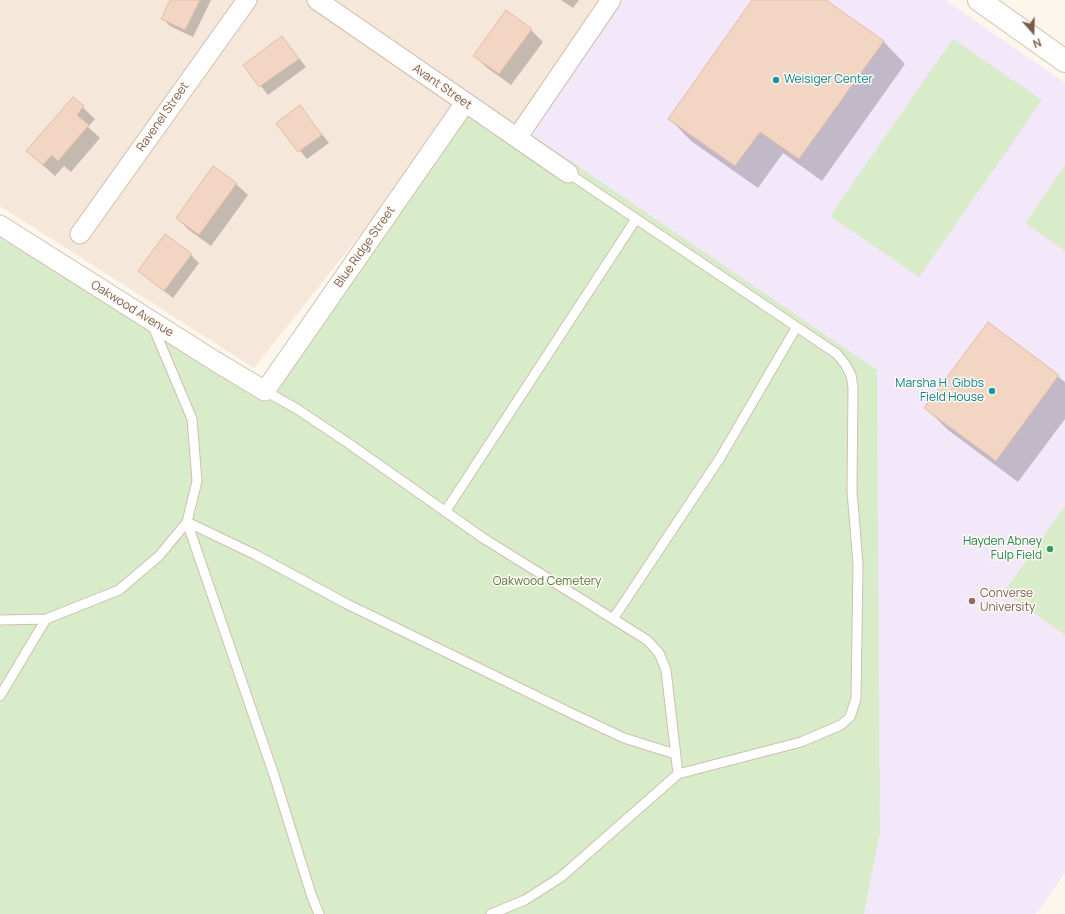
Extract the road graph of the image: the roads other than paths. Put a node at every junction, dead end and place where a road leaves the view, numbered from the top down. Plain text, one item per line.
1 (247, 0) edge
2 (317, 0) edge
3 (611, 0) edge
4 (979, 0) edge
5 (1065, 61) edge
6 (465, 103) junction
7 (517, 138) junction
8 (568, 173) joint
9 (636, 219) junction
10 (0, 226) edge
11 (80, 234) dead end
12 (150, 321) junction
13 (796, 328) junction
14 (265, 391) junction
15 (445, 512) junction
16 (187, 522) junction
17 (46, 619) junction
18 (613, 619) junction
19 (0, 620) edge
20 (0, 696) edge
21 (675, 754) junction
22 (678, 774) junction
23 (319, 914) edge
24 (491, 914) edge

1 - 11 street, Ravenel Street
2 - 6 street, Avant Street
3 - 7 street
4 - 5 street
6 - 7 street, Avant Street
6 - 14 street, Blue Ridge Street
7 - 8 street, Avant Street
8 - 9 lane
9 - 13 lane
9 - 15 lane
10 - 12 street, Oakwood Avenue
12 - 14 street, Oakwood Avenue
12 - 16 lane
13 - 18 lane
13 - 22 lane
14 - 15 lane
15 - 18 lane
16 - 17 lane
16 - 21 lane
16 - 23 lane
17 - 19 lane
17 - 20 lane
18 - 21 lane
21 - 22 lane
22 - 24 lane

